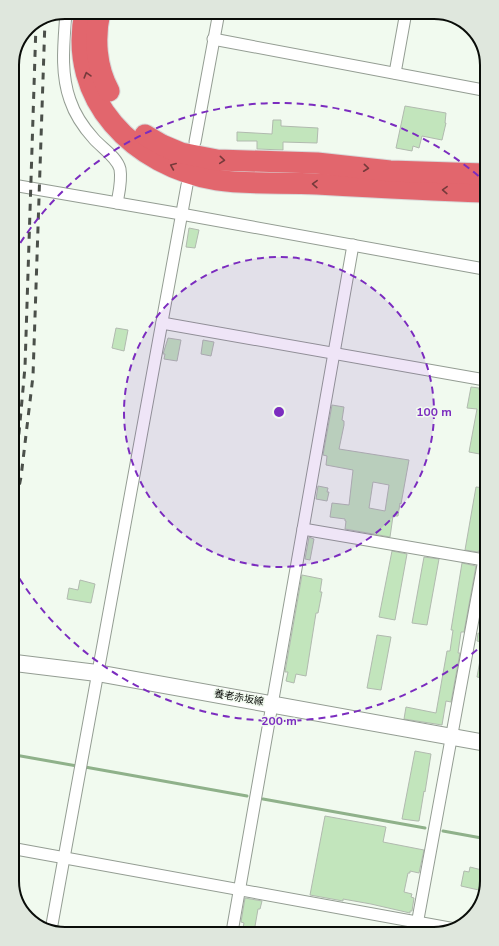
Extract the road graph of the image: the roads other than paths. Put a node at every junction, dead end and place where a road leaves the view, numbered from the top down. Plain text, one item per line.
1 (66, 19) edge
2 (84, 19) edge
3 (99, 19) edge
4 (217, 19) edge
5 (405, 19) edge
6 (213, 39) junction
7 (395, 74) junction
8 (480, 89) edge
9 (195, 142) dead end
10 (480, 174) edge
11 (187, 185) dead end
12 (19, 187) edge
13 (480, 192) edge
14 (117, 203) junction
15 (181, 214) junction
16 (353, 245) junction
17 (480, 268) edge
18 (162, 323) junction
19 (334, 352) junction
20 (480, 379) edge
21 (303, 529) junction
22 (480, 556) edge
23 (480, 583) edge
24 (19, 663) edge
25 (97, 673) junction
26 (271, 704) junction
27 (451, 737) junction
28 (480, 742) edge
29 (19, 850) edge
30 (64, 858) junction
31 (239, 890) junction
32 (53, 925) edge
33 (417, 926) edge
34 (233, 927) edge
35 (430, 927) edge

1 - 14 street
13 -> 2 highway
3 -> 10 highway
4 - 6 street
5 - 7 street
6 - 7 street
6 - 9 street
7 - 8 street
11 - 15 street
12 - 14 street
14 - 15 street
15 - 16 street
15 - 18 street
16 - 17 street
16 - 19 street
18 - 19 street
18 - 25 street
19 - 20 street
19 - 21 street
21 - 22 street
21 - 26 street
23 - 27 street
24 - 25 main road, 養老赤坂線
25 - 26 main road, 養老赤坂線
25 - 30 street
26 - 27 main road, 養老赤坂線
26 - 31 street
27 - 28 main road, 養老赤坂線
27 - 33 street
29 - 30 street
30 - 31 street
30 - 32 street
31 - 33 street
31 - 34 street
33 - 35 street

